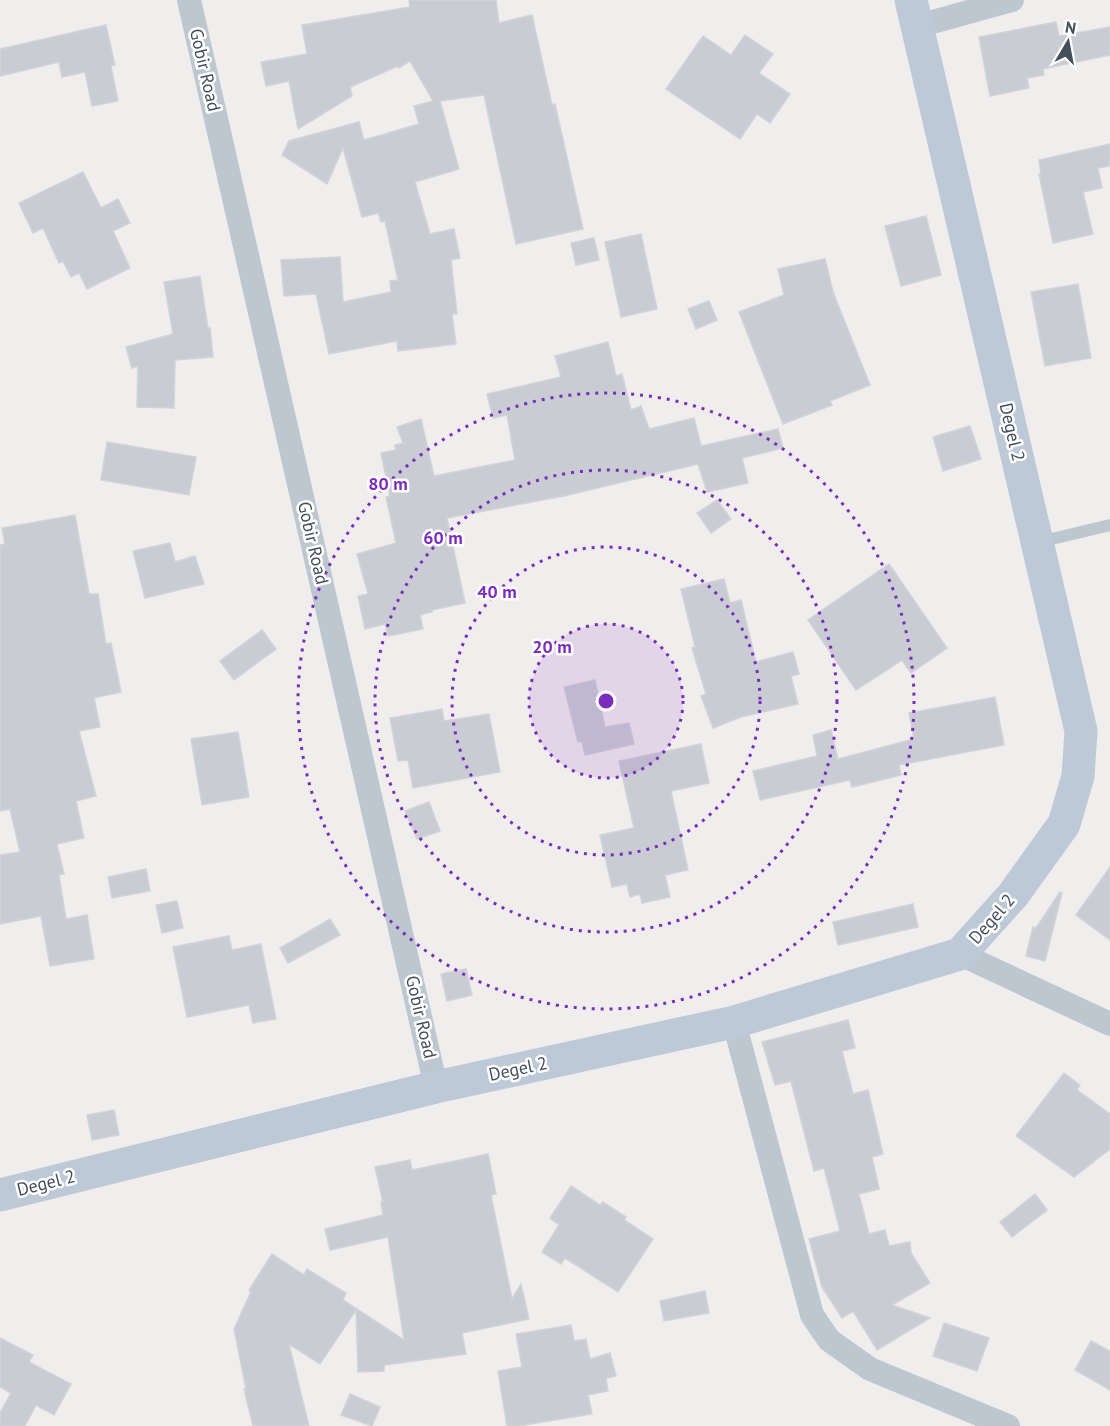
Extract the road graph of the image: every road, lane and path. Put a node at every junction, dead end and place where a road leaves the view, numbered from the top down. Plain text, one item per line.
1 (189, 0) edge
2 (1012, 0) edge
3 (915, 13) edge
4 (1110, 525) edge
5 (1038, 542) junction
6 (960, 954) junction
7 (734, 1022) junction
8 (1110, 1024) edge
9 (436, 1087) junction
10 (0, 1195) edge
11 (1008, 1426) edge

1 - 9 street, Gobir Road
2 - 3 street
3 - 5 street, Degel 2
4 - 5 lane
5 - 6 street, Degel 2
6 - 7 street, Degel 2
6 - 8 street
7 - 9 street, Degel 2
7 - 11 street
9 - 10 street, Degel 2

